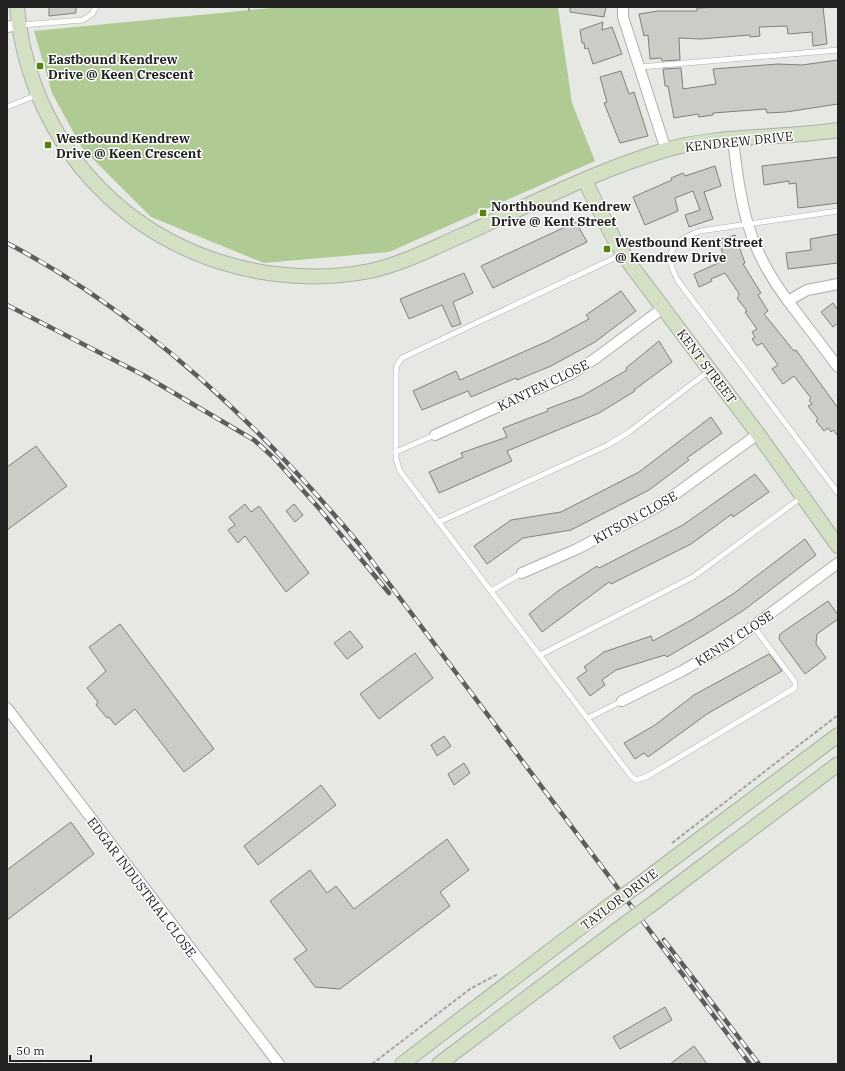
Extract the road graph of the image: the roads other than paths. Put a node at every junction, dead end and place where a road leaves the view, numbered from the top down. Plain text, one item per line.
1 (17, 7) edge
2 (96, 7) edge
3 (623, 7) edge
4 (13, 26) edge
5 (838, 50) edge
6 (640, 67) junction
7 (37, 94) junction
8 (7, 107) edge
9 (838, 130) edge
10 (733, 140) junction
11 (666, 150) junction
12 (585, 181) junction
13 (838, 211) edge
14 (747, 225) junction
15 (624, 254) junction
16 (838, 284) edge
17 (788, 301) junction
18 (663, 308) junction
19 (838, 367) edge
20 (710, 370) junction
21 (758, 434) junction
22 (434, 435) joint
23 (396, 452) junction
24 (838, 493) edge
25 (803, 496) junction
26 (439, 522) junction
27 (838, 546) edge
28 (838, 564) edge
29 (522, 573) joint
30 (491, 591) junction
31 (754, 627) junction
32 (540, 655) junction
33 (622, 701) joint
34 (7, 708) edge
35 (588, 718) junction
36 (838, 735) edge
37 (838, 764) edge
38 (279, 1064) edge
39 (402, 1064) edge
40 (439, 1064) edge

1 - 4 street, KENDREW DRIVE
2 - 4 lane
3 - 6 street
4 - 7 street, KENDREW DRIVE
5 - 6 lane
6 - 11 street
7 - 8 lane
7 - 12 street, KENDREW DRIVE
9 - 10 street, KENDREW DRIVE
10 - 11 street, KENDREW DRIVE
10 - 14 street
11 - 12 street, KENDREW DRIVE
12 - 15 street, KENT STREET
13 - 14 lane
14 - 17 street
14 - 24 lane
15 - 18 street, KENT STREET
15 - 23 lane
16 - 17 street
17 - 19 street
18 - 20 street, KENT STREET
18 - 22 street, KANTEN CLOSE
20 - 21 street, KENT STREET
20 - 26 lane
21 - 25 street, KENT STREET
21 - 29 street, KITSON CLOSE
22 - 23 lane
23 - 26 lane
25 - 27 street, KENT STREET
25 - 32 lane
26 - 30 lane
28 - 31 street, KENNY CLOSE
29 - 30 lane
30 - 32 lane
31 - 33 street, KENNY CLOSE
31 - 35 lane
32 - 35 lane
33 - 35 lane
34 - 38 street, EDGAR INDUSTRIAL CLOSE
36 - 39 street, TAYLOR DRIVE, bridge
37 - 40 street, TAYLOR DRIVE, bridge

